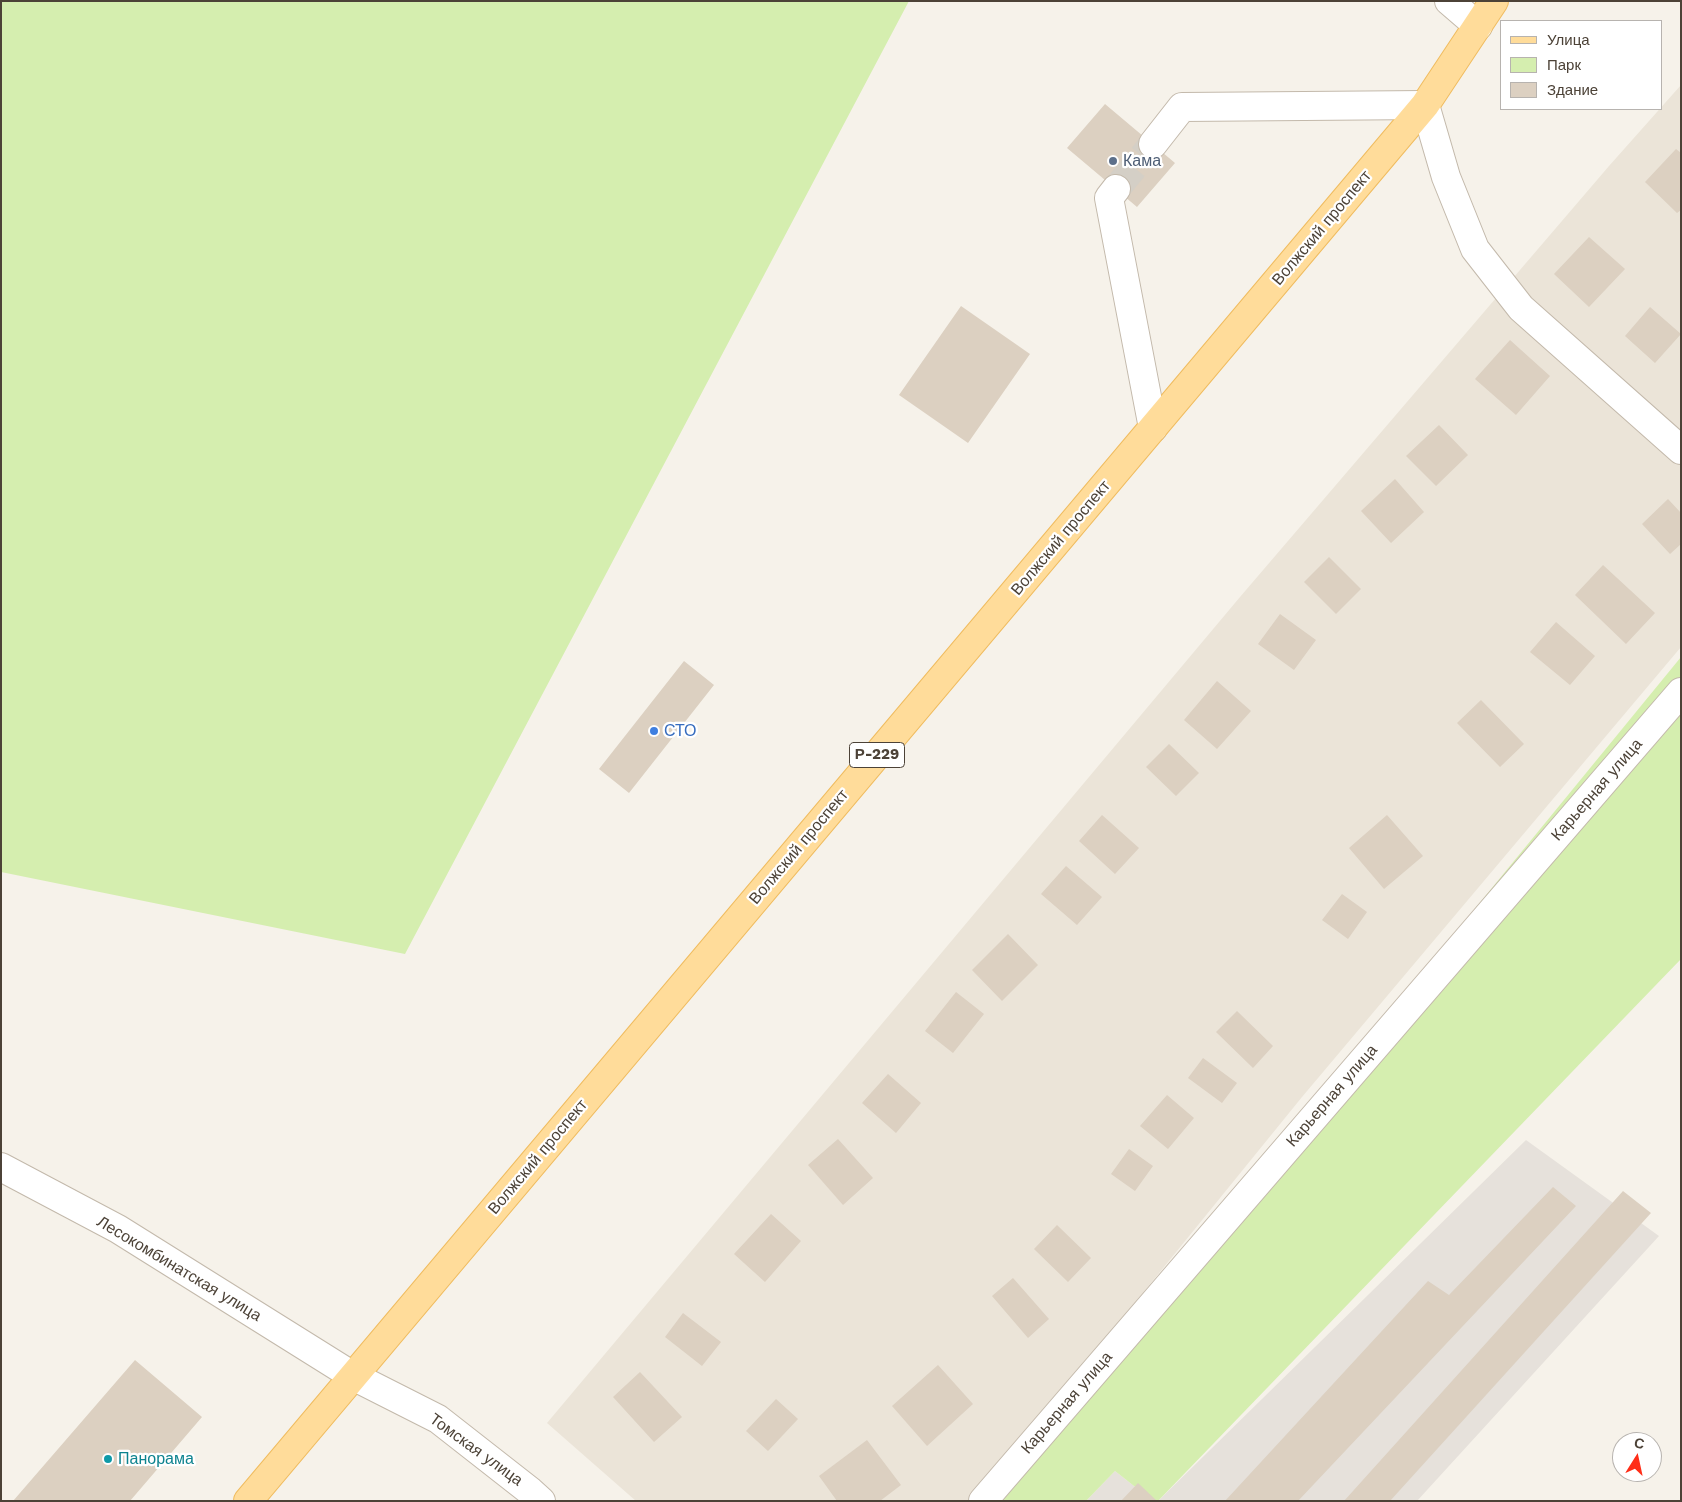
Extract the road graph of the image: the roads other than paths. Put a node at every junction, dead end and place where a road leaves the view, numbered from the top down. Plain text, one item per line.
1 (1449, 1) edge
2 (1494, 1) edge
3 (1478, 26) junction
4 (1425, 106) junction
5 (1153, 144) tunnel mouth
6 (1116, 189) tunnel mouth
7 (1153, 428) junction
8 (1681, 450) edge
9 (1681, 692) edge
10 (1, 1167) edge
11 (353, 1376) junction
12 (248, 1501) edge
13 (541, 1501) edge
14 (983, 1501) edge

1 - 3 street
2 - 3 main road, Волжский проспект / Р-229
3 - 4 main road, Волжский проспект / Р-229
4 - 5 street
4 - 7 main road, Волжский проспект / Р-229
4 - 8 street
6 - 7 street
7 - 11 main road, Волжский проспект / Р-229
9 - 14 street, Карьерная улица
10 - 11 street, Лесокомбинатская улица
11 - 12 main road, Волжский проспект / Р-229
11 - 13 street, Томская улица

